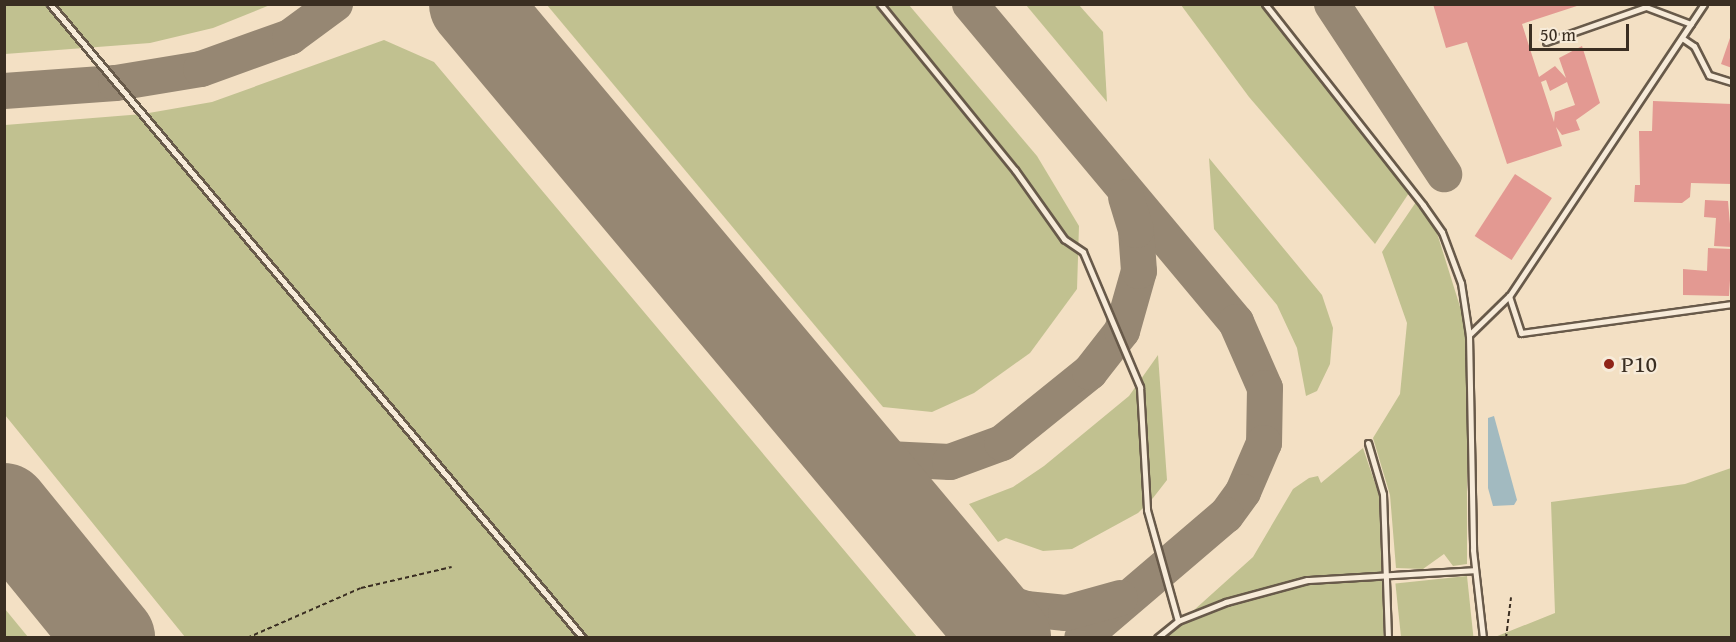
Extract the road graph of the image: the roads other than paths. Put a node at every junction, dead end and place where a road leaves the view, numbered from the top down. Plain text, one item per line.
1 (50, 4) edge
2 (880, 4) edge
3 (1265, 4) edge
4 (1704, 4) edge
5 (1691, 24) junction
6 (1682, 38) junction
7 (1546, 42) dead end
8 (1731, 82) edge
9 (1509, 296) junction
10 (1731, 304) edge
11 (1468, 335) junction
12 (1368, 443) dead end
13 (1475, 570) junction
14 (1389, 572) junction
15 (1178, 621) junction
16 (583, 638) edge
17 (1157, 638) edge
18 (1388, 638) edge
19 (1483, 638) edge

1 - 16 lane
2 - 15 lane
3 - 11 lane
4 - 5 lane
5 - 6 lane
5 - 7 lane
6 - 8 lane
6 - 9 lane
9 - 10 lane
9 - 11 lane
11 - 13 lane
12 - 14 lane
13 - 14 lane
13 - 19 lane
14 - 15 lane
14 - 18 lane
15 - 17 lane

